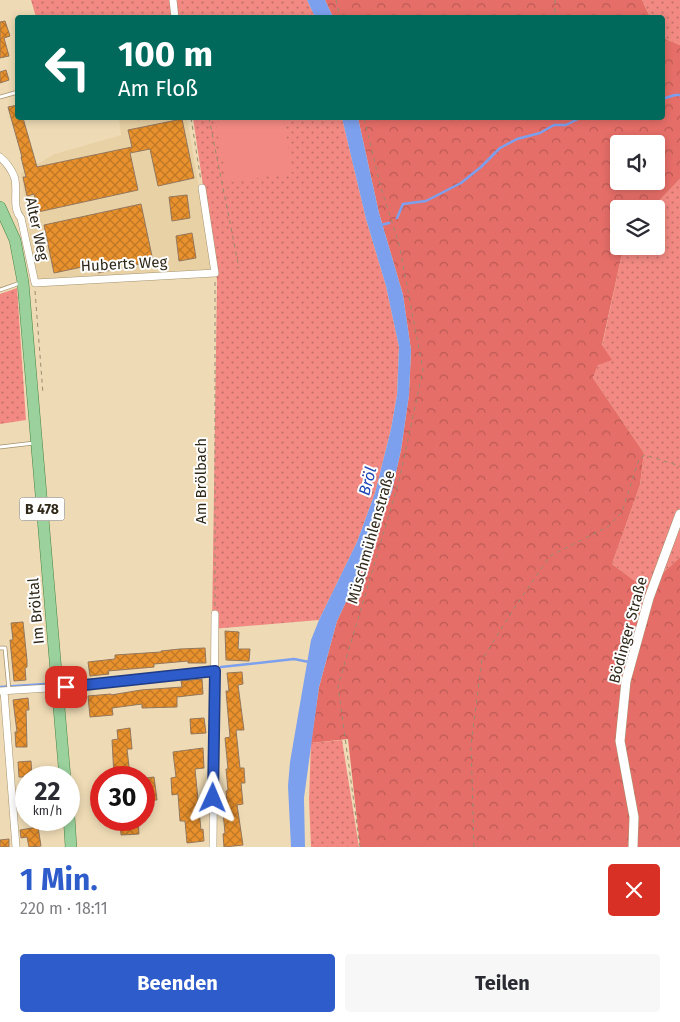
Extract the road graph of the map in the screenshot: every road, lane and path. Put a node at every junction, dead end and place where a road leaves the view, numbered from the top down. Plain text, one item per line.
1 (173, 0) edge
2 (336, 0) edge
3 (555, 0) edge
4 (175, 15) edge
5 (339, 15) edge
6 (555, 15) edge
7 (665, 80) edge
8 (668, 81) dead end
9 (15, 93) edge
10 (0, 97) edge
11 (191, 120) edge
12 (209, 120) edge
13 (364, 120) edge
14 (0, 157) edge
15 (202, 188) joint
16 (0, 207) edge
17 (239, 268) dead end
18 (215, 273) junction
19 (29, 282) junction
20 (0, 290) edge
21 (37, 443) junction
22 (0, 448) edge
23 (680, 466) edge
24 (680, 514) edge
25 (215, 614) joint
26 (0, 648) edge
27 (215, 671) junction
28 (58, 688) junction
29 (6, 689) edge
30 (64, 766) edge
31 (70, 831) edge
32 (16, 847) edge
33 (71, 847) edge
34 (213, 847) edge
35 (360, 847) edge
36 (474, 847) edge
37 (633, 847) edge

1 - 4 street
2 - 5 path
3 - 6 path
7 - 8 path
9 - 10 lane
11 - 15 path
12 - 17 path
13 - 35 path, Müschmühlenstraße
14 - 19 street, Alter Weg
15 - 18 street
16 - 19 main road, Im Bröltal / B 478
18 - 19 street, Huberts Weg
18 - 25 path, Am Brölbach
19 - 20 lane
19 - 21 main road, Im Bröltal / B 478
21 - 22 lane
21 - 28 main road, Im Bröltal / B 478
23 - 36 path
24 - 37 street, Bödinger Straße
25 - 27 street
26 - 29 lane
27 - 28 street
27 - 34 street
28 - 29 street
28 - 30 main road, Im Bröltal / B 478
29 - 32 street
31 - 33 main road

